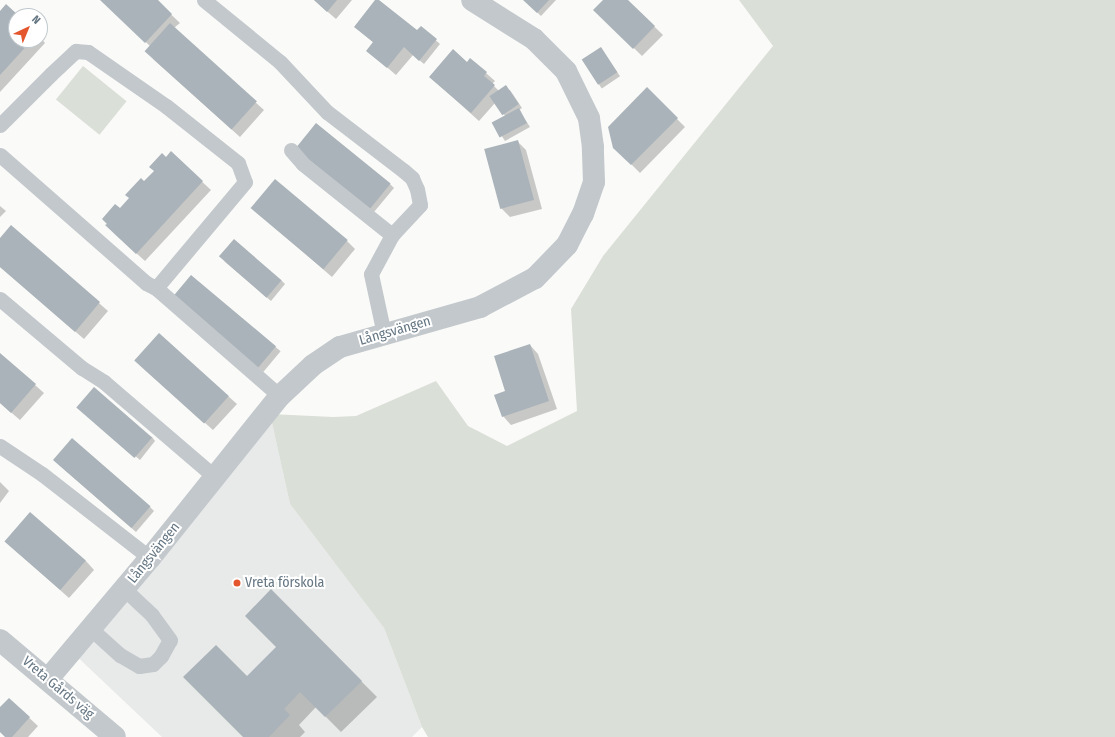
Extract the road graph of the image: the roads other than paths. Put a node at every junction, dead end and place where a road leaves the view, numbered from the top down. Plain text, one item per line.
1 (204, 0) edge
2 (472, 0) edge
3 (0, 125) edge
4 (291, 150) dead end
5 (0, 155) edge
6 (392, 234) junction
7 (156, 288) junction
8 (0, 299) edge
9 (384, 334) junction
10 (280, 396) junction
11 (0, 446) edge
12 (215, 477) junction
13 (150, 558) junction
14 (124, 589) junction
15 (91, 629) junction
16 (0, 640) edge
17 (48, 680) junction
18 (115, 737) edge

1 - 6 lane
2 - 9 street, Långsvängen
3 - 7 lane
4 - 6 lane
5 - 7 lane
6 - 9 lane
7 - 10 lane
8 - 12 lane
9 - 10 street, Långsvängen
10 - 12 street, Långsvängen
11 - 13 lane
12 - 13 street, Långsvängen
13 - 14 street, Långsvängen
14 - 15 street, Långsvängen
14 - 15 lane
15 - 17 street, Långsvängen
16 - 17 street, Vreta Gårds väg
17 - 18 street, Vreta Gårds väg

